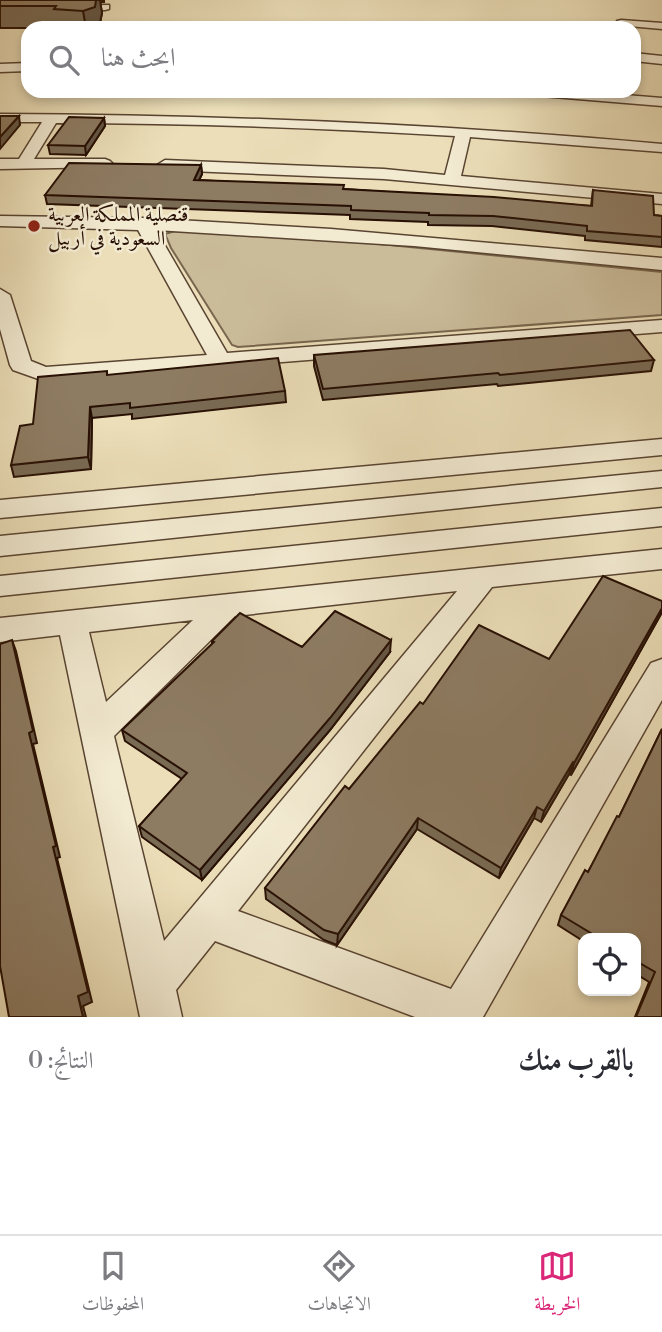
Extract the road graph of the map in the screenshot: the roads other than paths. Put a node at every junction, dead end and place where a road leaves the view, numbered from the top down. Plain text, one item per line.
1 (45, 4) edge
2 (106, 7) dead end
3 (71, 8) junction
4 (1, 10) edge
5 (61, 21) edge
6 (641, 24) edge
7 (662, 26) edge
8 (641, 58) edge
9 (662, 60) edge
10 (0, 62) edge
11 (21, 62) edge
12 (21, 67) edge
13 (0, 68) edge
14 (641, 94) edge
15 (662, 96) edge
16 (573, 98) edge
17 (662, 103) edge
18 (0, 118) edge
19 (52, 118) junction
20 (464, 131) junction
21 (662, 148) edge
22 (0, 163) edge
23 (24, 163) junction
24 (122, 165) edge
25 (150, 165) edge
26 (452, 179) junction
27 (662, 199) edge
28 (0, 221) edge
29 (143, 223) junction
30 (662, 264) edge
31 (0, 295) edge
32 (662, 326) edge
33 (221, 361) junction
34 (662, 447) edge
35 (662, 479) edge
36 (543, 491) junction
37 (0, 509) edge
38 (662, 517) edge
39 (561, 528) junction
40 (0, 546) edge
41 (662, 559) edge
42 (484, 578) junction
43 (0, 586) edge
44 (229, 604) junction
45 (72, 622) junction
46 (0, 630) edge
47 (662, 672) edge
48 (98, 731) junction
49 (208, 919) junction
50 (158, 1001) edge
51 (461, 1015) edge

1 - 3 street
1 - 4 street
2 - 3 street
3 - 5 street
6 - 7 street
8 - 9 street
10 - 11 street
12 - 13 street
14 - 15 street
16 - 17 street
18 - 19 street
19 - 20 street
19 - 23 street
20 - 21 street
20 - 26 street
22 - 23 street
23 - 24 street
25 - 26 street
26 - 27 street
28 - 29 street
29 - 30 street
29 - 33 street
31 - 33 street
32 - 33 street
34 - 37 street
35 - 36 street
36 - 39 street
36 - 40 street
38 - 39 street
39 - 43 street
41 - 42 street
42 - 44 street
42 - 49 street
44 - 45 street
44 - 48 street
45 - 46 street
45 - 48 street
47 - 51 street
48 - 50 street
49 - 50 street
49 - 51 street

